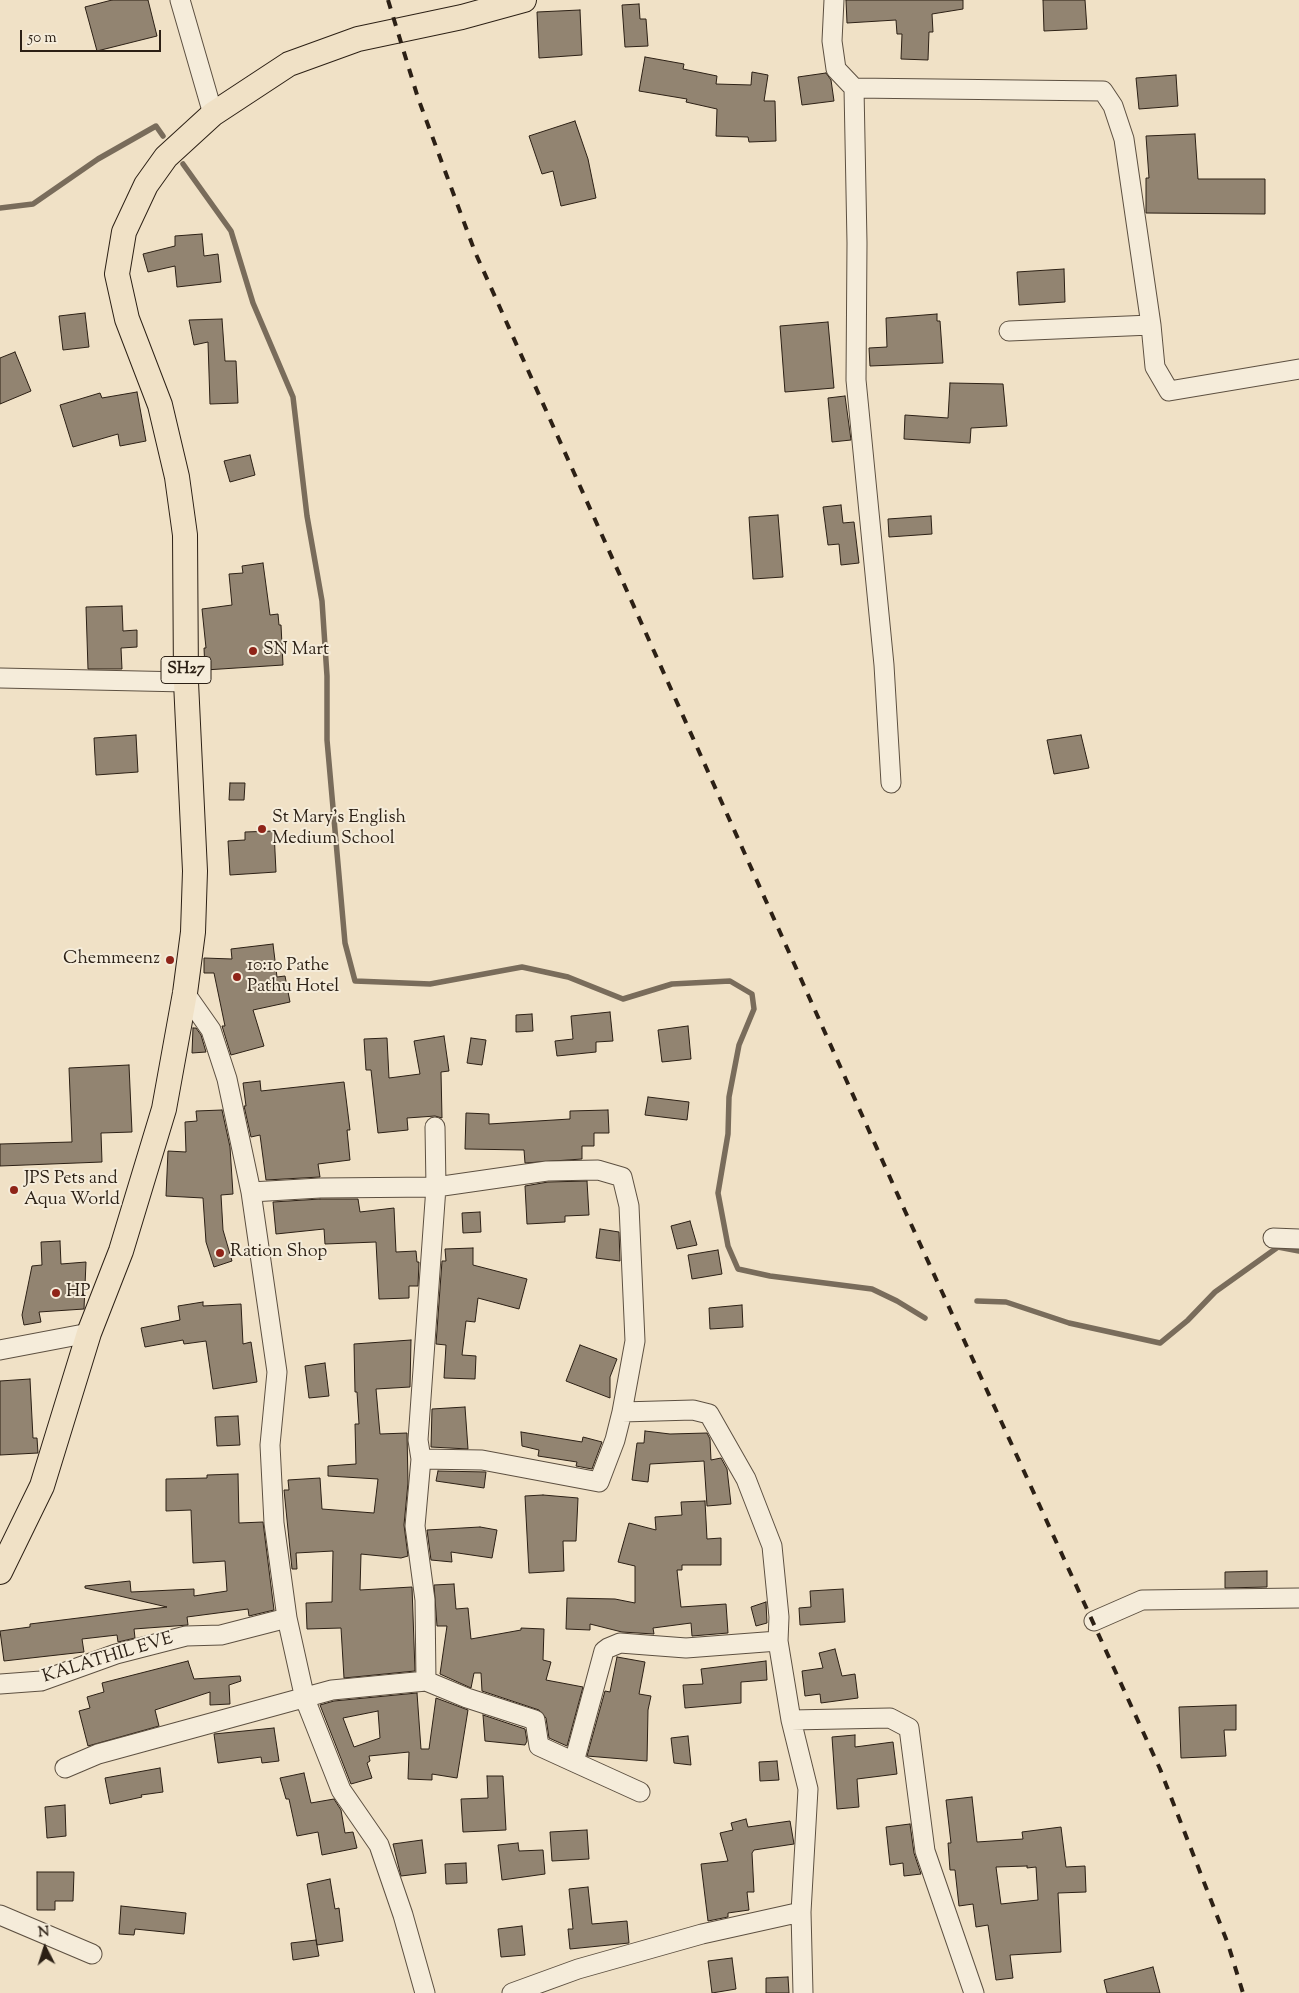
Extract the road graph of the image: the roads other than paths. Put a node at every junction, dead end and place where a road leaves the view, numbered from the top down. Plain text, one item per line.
1 (180, 0) edge
2 (524, 0) edge
3 (834, 0) edge
4 (854, 88) junction
5 (213, 114) junction
6 (1151, 324) junction
7 (1009, 331) dead end
8 (1299, 369) edge
9 (0, 678) edge
10 (186, 682) junction
11 (891, 783) dead end
12 (185, 993) junction
13 (435, 1127) dead end
14 (436, 1187) junction
15 (251, 1192) junction
16 (1273, 1238) dead end
17 (1299, 1239) edge
18 (89, 1333) junction
19 (0, 1350) edge
20 (622, 1412) junction
21 (421, 1459) junction
22 (0, 1572) edge
23 (1299, 1598) edge
24 (287, 1618) junction
25 (1094, 1621) dead end
26 (778, 1641) junction
27 (426, 1680) junction
28 (0, 1684) edge
29 (305, 1699) junction
30 (791, 1720) junction
31 (574, 1762) junction
32 (65, 1768) dead end
33 (640, 1792) dead end
34 (801, 1912) junction
35 (0, 1916) edge
36 (92, 1954) dead end
37 (425, 1993) edge
38 (512, 1993) edge
39 (803, 1993) edge
40 (974, 1993) edge

1 - 5 street
2 - 5 main road, SH27
3 - 4 street
4 - 6 street
4 - 11 street
5 - 10 main road, SH27
6 - 7 street
6 - 8 street
9 - 10 street
10 - 12 main road, SH27
12 - 15 street
12 - 18 main road, SH27
13 - 14 street
14 - 15 street
14 - 20 street
14 - 21 street
15 - 24 street
16 - 17 street
18 - 19 street
18 - 22 main road, SH27
20 - 21 street
20 - 26 street
21 - 27 street
23 - 25 street
24 - 28 street, KALATHIL EVE
24 - 29 street
26 - 30 street
26 - 31 street
27 - 29 street
27 - 31 street
29 - 32 street
29 - 37 street
30 - 34 street
30 - 40 street
31 - 33 street
34 - 38 street
34 - 39 street
35 - 36 street

